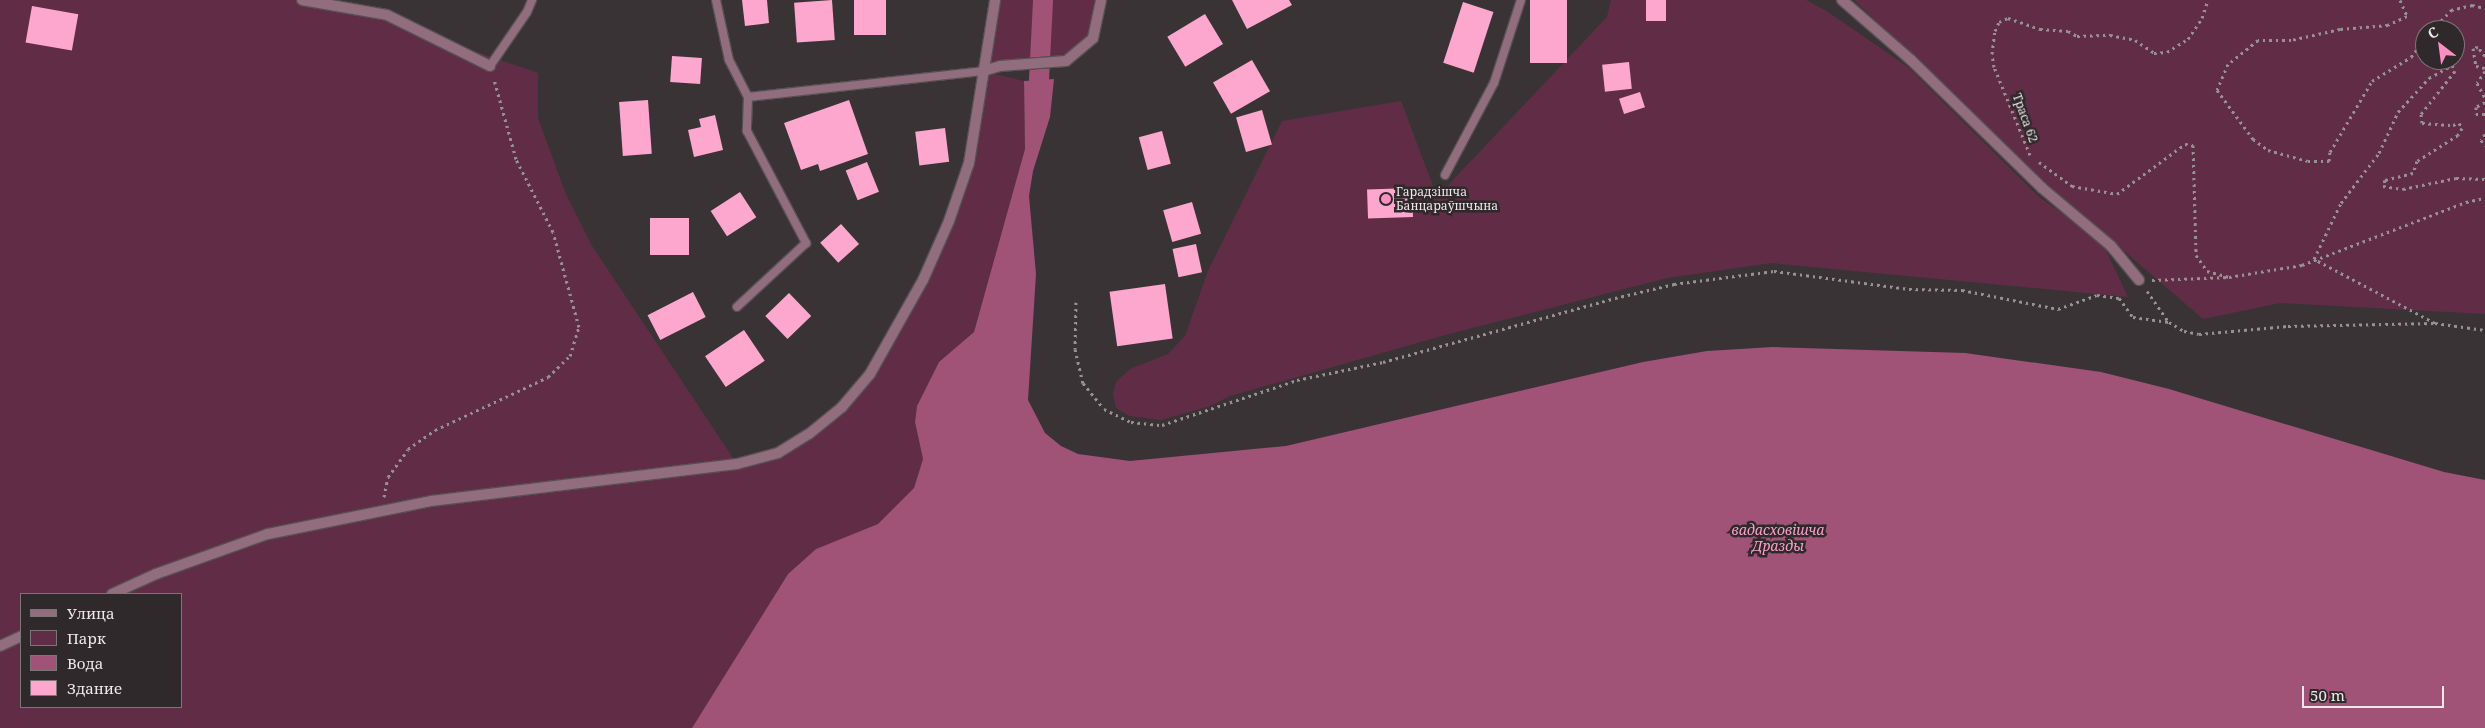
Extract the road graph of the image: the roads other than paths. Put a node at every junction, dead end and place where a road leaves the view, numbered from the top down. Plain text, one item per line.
1 (302, 0) edge
2 (532, 0) edge
3 (716, 0) edge
4 (995, 0) edge
5 (1101, 0) edge
6 (1521, 0) edge
7 (1842, 0) edge
8 (316, 1) edge
9 (490, 66) joint
10 (983, 71) junction
11 (748, 98) junction
12 (1445, 175) dead end
13 (2139, 280) road end
14 (736, 307) dead end
15 (114, 593) edge
16 (20, 636) edge
17 (0, 646) edge

1 - 8 street
2 - 9 lane
3 - 11 lane
4 - 10 street
5 - 10 street
6 - 12 lane
7 - 13 street
8 - 9 street
10 - 11 lane
10 - 15 street
11 - 14 lane
16 - 17 street

